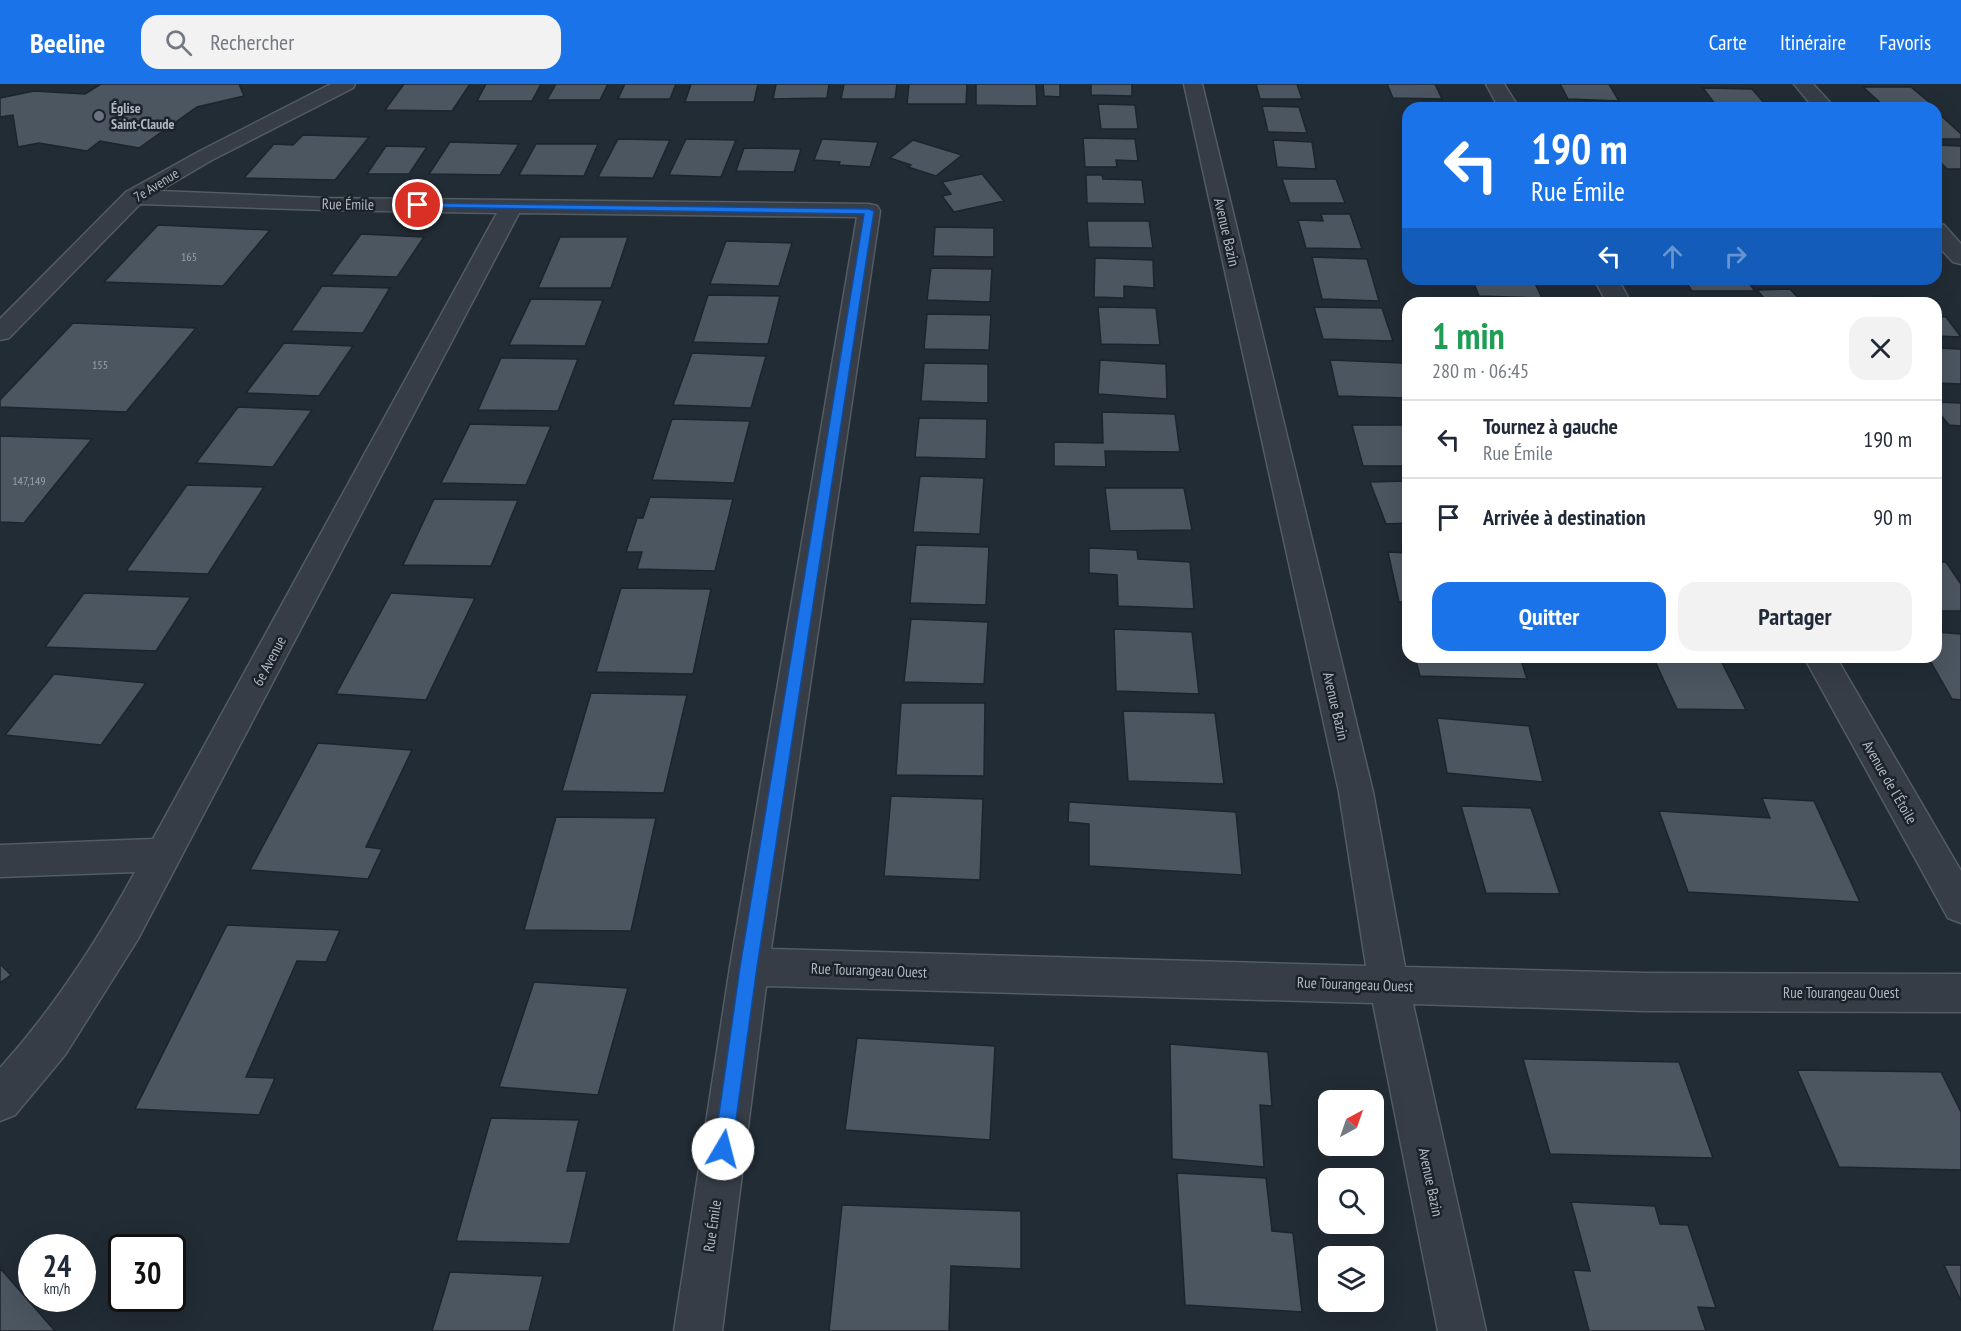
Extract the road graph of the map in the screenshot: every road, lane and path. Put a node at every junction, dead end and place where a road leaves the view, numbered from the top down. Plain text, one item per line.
1 (346, 84) edge
2 (1193, 84) edge
3 (1495, 84) edge
4 (1803, 84) edge
5 (1506, 102) edge
6 (1820, 102) edge
7 (134, 196) junction
8 (512, 205) junction
9 (1942, 236) edge
10 (1961, 257) edge
11 (0, 333) edge
12 (1823, 663) edge
13 (165, 855) junction
14 (0, 861) edge
15 (1961, 906) edge
16 (748, 967) junction
17 (1389, 985) junction
18 (1961, 993) edge
19 (0, 1100) edge
20 (698, 1331) edge
21 (1462, 1331) edge

1 - 7 street, 7e Avenue
2 - 17 street, Avenue Bazin
3 - 5 street
4 - 6 street
7 - 8 street, Rue Émile
7 - 11 street, 7e Avenue
8 - 13 street, 6e Avenue
8 - 16 street, Rue Émile
9 - 10 street
12 - 15 street, Avenue de l'Étoile
13 - 14 street
13 - 19 street, 6e Avenue
16 - 17 street, Rue Tourangeau Ouest
16 - 20 street, Rue Émile
17 - 18 street, Rue Tourangeau Ouest
17 - 21 street, Avenue Bazin

